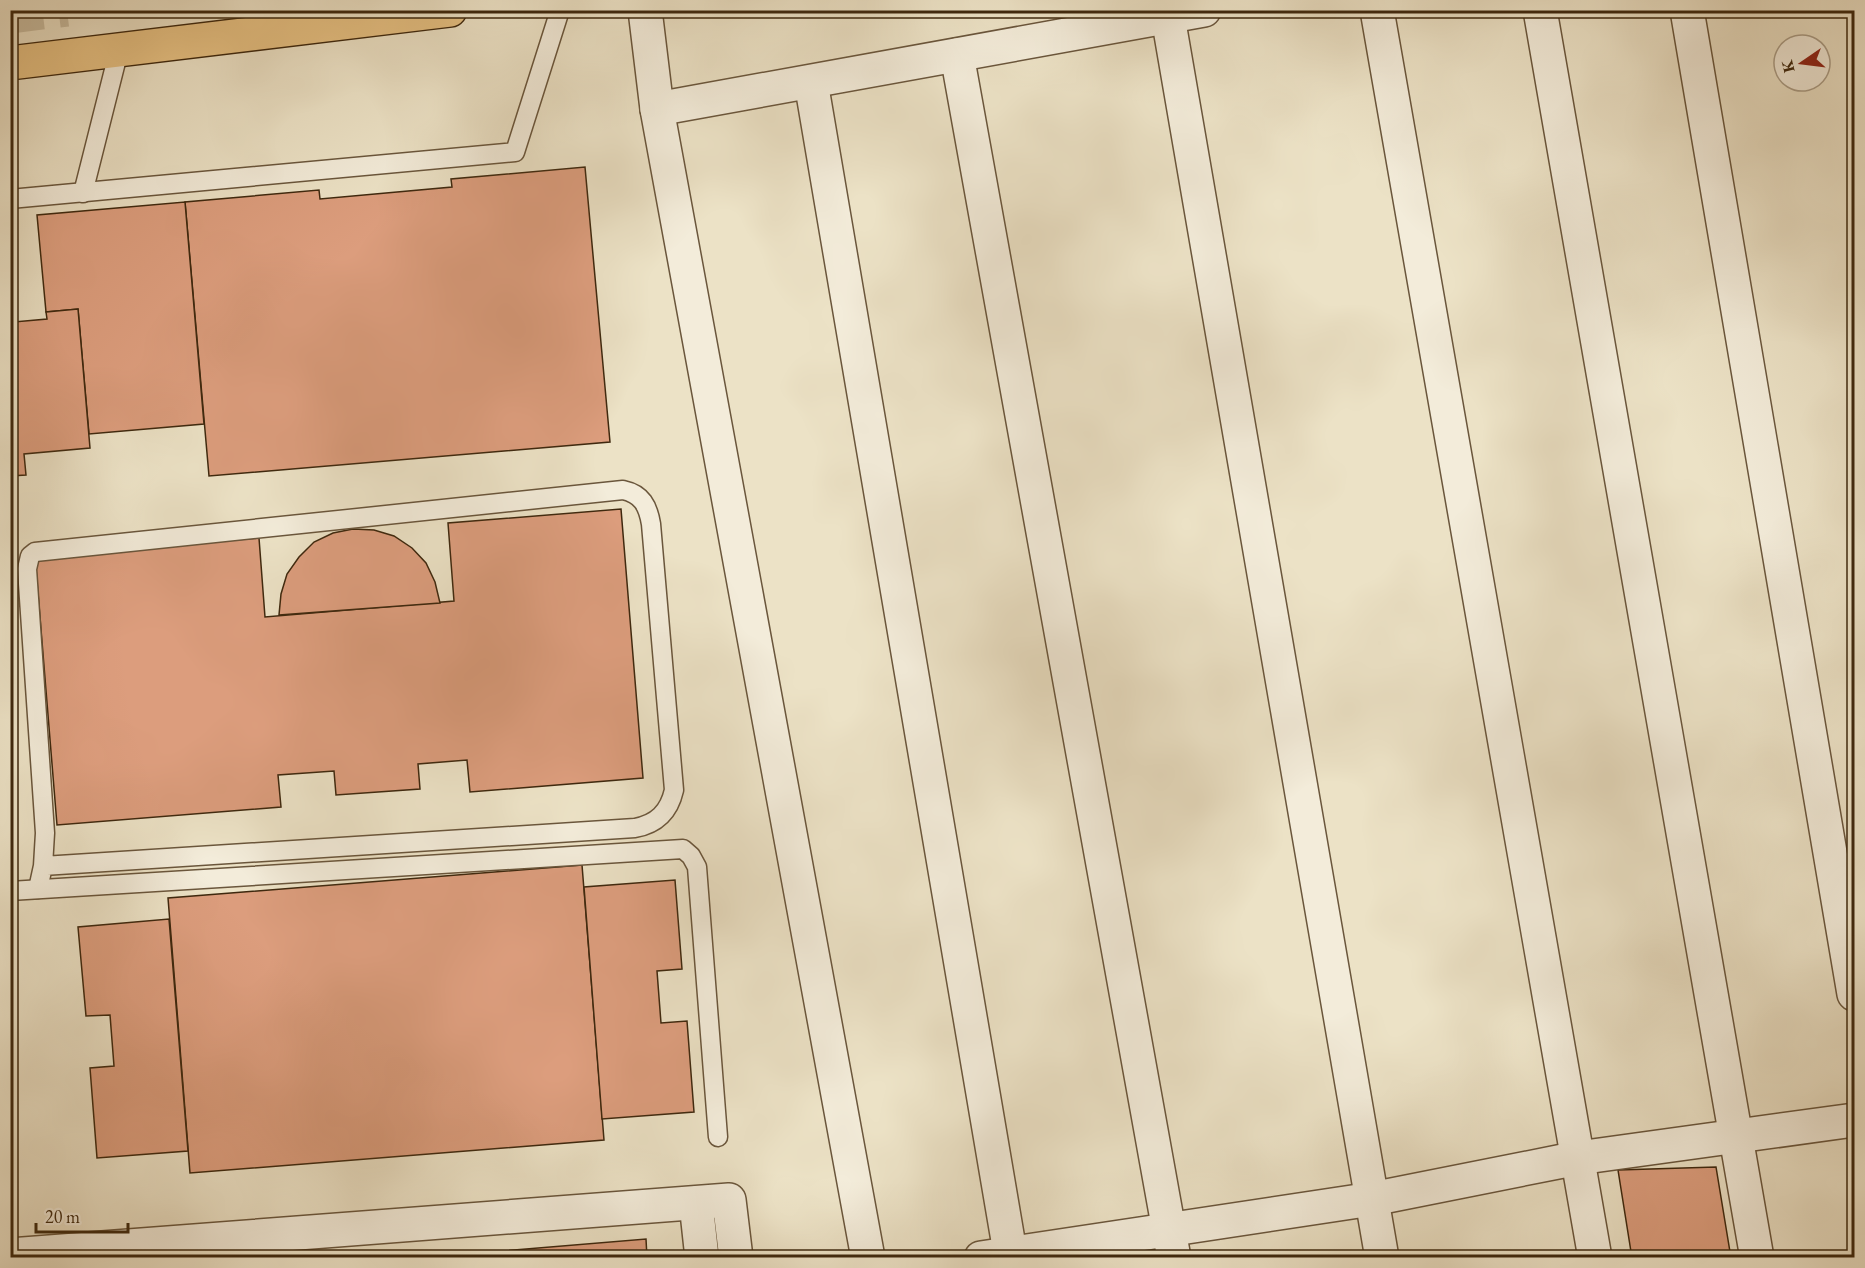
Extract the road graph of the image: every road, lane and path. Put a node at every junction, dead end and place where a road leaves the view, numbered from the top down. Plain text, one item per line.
1 (450, 10) edge
2 (560, 10) edge
3 (645, 10) edge
4 (1204, 10) edge
5 (1377, 10) edge
6 (1540, 10) edge
7 (1687, 10) edge
8 (1168, 17) junction
9 (119, 50) junction
10 (957, 55) junction
11 (10, 63) edge
12 (811, 82) junction
13 (657, 109) junction
14 (83, 193) junction
15 (10, 199) edge
16 (43, 866) junction
17 (38, 889) junction
18 (10, 891) edge
19 (1854, 994) edge
20 (1854, 1120) edge
21 (1737, 1136) junction
22 (718, 1137) dead end
23 (1578, 1158) junction
24 (1372, 1199) junction
25 (696, 1203) junction
26 (1172, 1243) edge
27 (10, 1255) edge
28 (1001, 1256) edge
29 (702, 1257) edge
30 (736, 1257) edge
31 (868, 1257) edge
32 (1382, 1257) edge
33 (1595, 1257) edge
34 (1757, 1257) edge

1 - 9 main road
2 - 14 lane
3 - 13 street
4 - 8 street
5 - 23 street
6 - 21 street
7 - 19 street
8 - 10 street
8 - 24 street
9 - 11 main road
9 - 14 lane
10 - 12 street
10 - 26 street
12 - 13 street
12 - 28 street
13 - 31 street
14 - 15 lane
16 - 16 lane
16 - 17 lane
17 - 18 lane
17 - 22 lane
20 - 21 street
21 - 23 street
21 - 34 street
23 - 24 street
23 - 33 street
24 - 26 street
24 - 32 street
25 - 27 street
25 - 29 street
25 - 30 street
26 - 28 street

